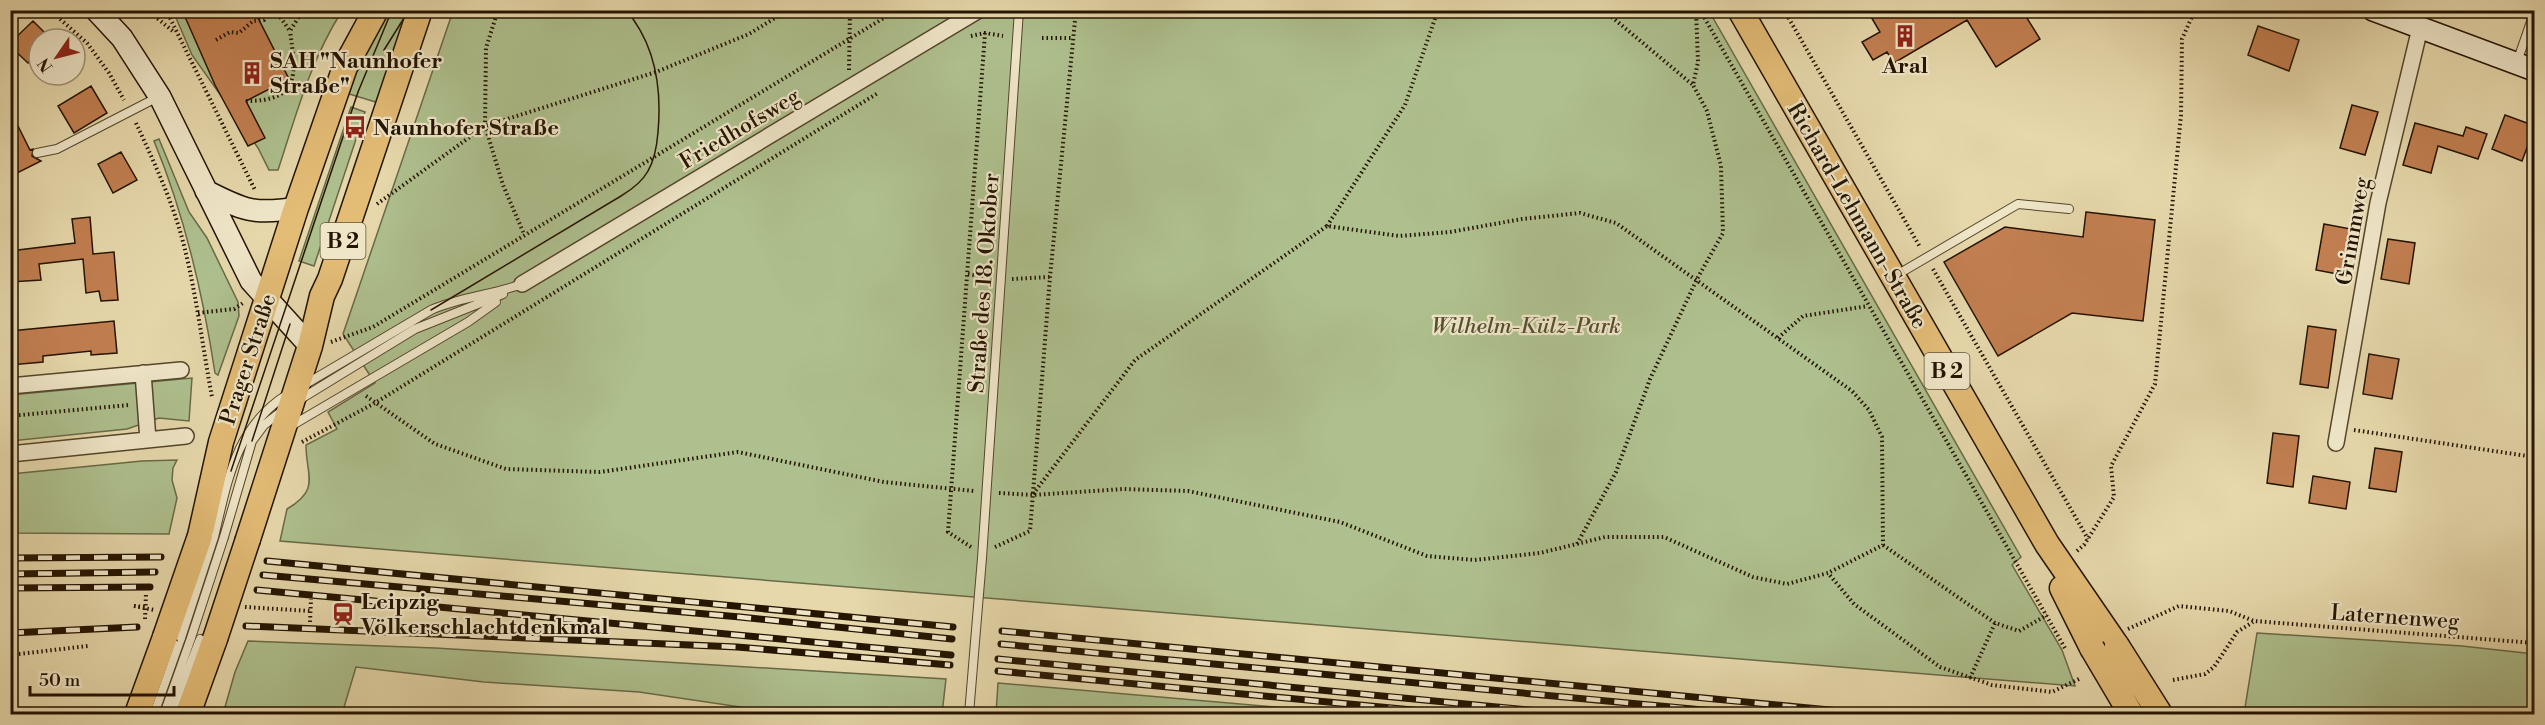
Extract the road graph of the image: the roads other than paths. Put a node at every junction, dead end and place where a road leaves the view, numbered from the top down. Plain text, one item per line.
1 (96, 10) edge
2 (376, 10) edge
3 (420, 10) edge
4 (979, 10) edge
5 (1019, 10) edge
6 (1740, 10) edge
7 (2373, 10) edge
8 (2535, 13) edge
9 (2420, 28) junction
10 (2526, 66) edge
11 (159, 97) junction
12 (38, 153) dead end
13 (206, 192) junction
14 (296, 208) junction
15 (2069, 209) dead end
16 (1893, 277) junction
17 (522, 284) junction
18 (255, 300) junction
19 (320, 344) junction
20 (181, 370) dead end
21 (143, 373) junction
22 (10, 386) edge
23 (293, 397) junction
24 (282, 432) junction
25 (186, 436) dead end
26 (2338, 436) road end
27 (148, 440) junction
28 (10, 454) edge
29 (207, 536) junction
30 (2047, 544) junction
31 (173, 638) junction
32 (202, 639) junction
33 (2107, 643) junction
34 (137, 714) edge
35 (154, 714) edge
36 (164, 714) edge
37 (171, 714) edge
38 (188, 714) edge
39 (969, 714) edge
40 (2131, 714) edge
41 (2160, 714) edge

1 - 11 main road
2 - 14 main road, Prager Straße / B 2
3 - 19 main road, B 2
4 - 17 street, Friedhofsweg
5 - 39 lane, Straße des 18. Oktober, bridge
6 - 16 main road, Richard-Lehmann-Straße / B 2
7 - 9 main road
8 - 10 lane
9 - 10 main road
9 - 26 street, Grimmweg
11 - 12 lane
11 - 13 main road
13 - 14 main road
13 - 18 main road
14 - 18 main road, Prager Straße / B 2
15 - 16 lane
16 - 30 main road, Richard-Lehmann-Straße / B 2
17 - 23 lane, Friedhofsweg
17 - 23 lane, Friedhofsweg
17 - 24 lane, Friedhofsweg
18 - 19 main road
18 - 29 main road, Prager Straße / B 2
19 - 23 main road, B 2
20 - 21 street
21 - 22 street
21 - 27 street
23 - 24 main road, B 2
23 - 29 lane
23 - 32 lane, bridge
24 - 32 main road, B 2, bridge
25 - 27 street
27 - 28 street
29 - 31 main road, Prager Straße / B 2, bridge
30 - 33 main road, Richard-Lehmann-Straße / B 2
30 - 33 main road, Richard-Lehmann-Straße / B 2
31 - 34 main road, Prager Straße / B 2
31 - 35 lane
32 - 36 lane
32 - 37 lane
32 - 38 main road, B 2
33 - 40 main road, Richard-Lehmann-Straße / B 2, bridge
33 - 41 main road, Richard-Lehmann-Straße / B 2, bridge

